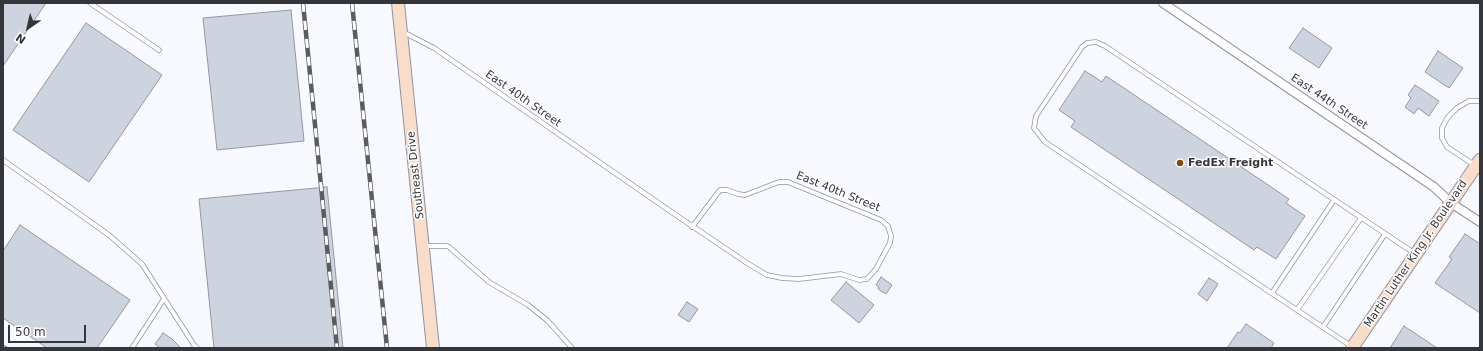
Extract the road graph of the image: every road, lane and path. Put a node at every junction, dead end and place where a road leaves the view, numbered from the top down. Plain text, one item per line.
1 (90, 3) edge
2 (398, 3) edge
3 (1163, 3) edge
4 (401, 31) junction
5 (159, 50) dead end
6 (1480, 101) edge
7 (3, 160) edge
8 (1478, 163) edge
9 (1334, 200) junction
10 (1452, 203) junction
11 (1361, 218) junction
12 (1480, 222) edge
13 (692, 226) junction
14 (1385, 234) junction
15 (423, 246) junction
16 (1416, 254) junction
17 (1272, 293) junction
18 (164, 299) junction
19 (1297, 310) junction
20 (1323, 327) junction
21 (132, 348) edge
22 (197, 348) edge
23 (433, 348) edge
24 (572, 348) edge
25 (1353, 348) edge

1 - 5 lane
2 - 4 main road, Southeast Drive
3 - 10 street, East 44th Street
4 - 13 lane, East 40th Street
4 - 15 main road, Southeast Drive
6 - 8 lane
7 - 18 lane
8 - 10 main road, Martin Luther King Jr. Boulevard
9 - 11 lane
9 - 17 lane
9 - 17 lane
10 - 12 street, East 44th Street
10 - 16 main road, Martin Luther King Jr. Boulevard
11 - 14 lane
11 - 19 lane
13 - 13 lane, East 40th Street
14 - 16 lane
14 - 20 lane
15 - 23 main road, Southeast Drive
15 - 24 lane
16 - 25 main road, Martin Luther King Jr. Boulevard
17 - 19 lane
18 - 21 lane
18 - 22 lane
19 - 20 lane
20 - 25 lane

